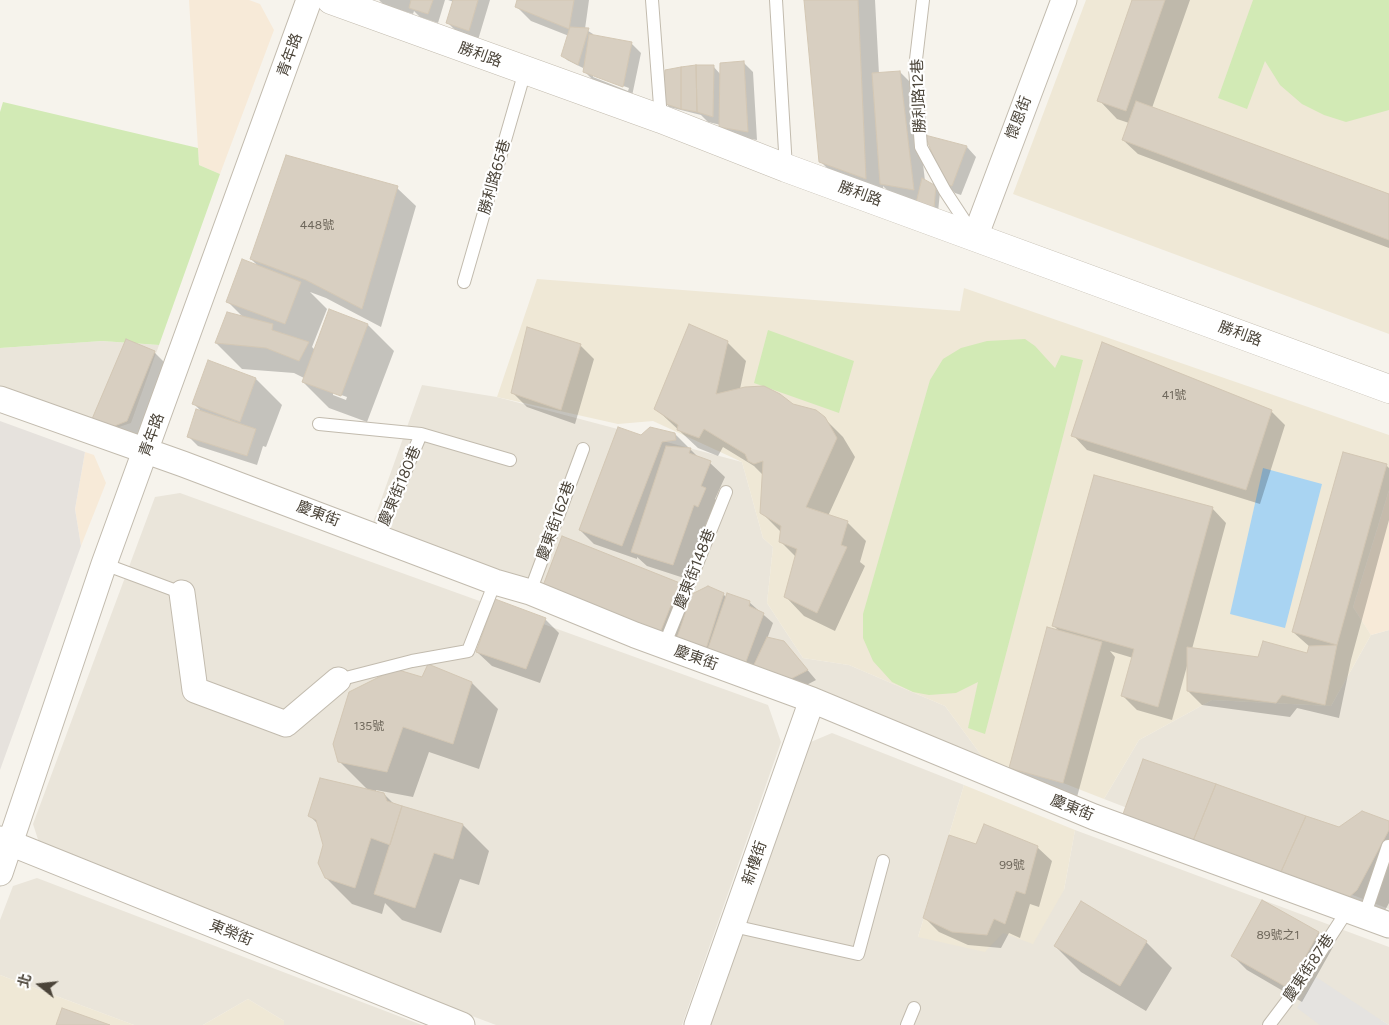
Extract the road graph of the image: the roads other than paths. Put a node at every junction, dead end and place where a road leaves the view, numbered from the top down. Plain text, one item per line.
1 (309, 0) edge
2 (331, 0) edge
3 (652, 0) edge
4 (776, 0) edge
5 (923, 0) edge
6 (1064, 0) edge
7 (525, 71) junction
8 (661, 119) junction
9 (786, 168) junction
10 (975, 236) junction
11 (464, 282) dead end
12 (1389, 389) edge
13 (0, 399) edge
14 (319, 424) dead end
15 (421, 434) junction
16 (583, 449) dead end
17 (146, 451) junction
18 (510, 460) dead end
19 (726, 492) dead end
20 (378, 537) junction
21 (104, 564) junction
22 (495, 582) junction
23 (530, 592) junction
24 (182, 594) joint
25 (664, 646) junction
26 (338, 680) joint
27 (812, 700) junction
28 (5, 842) edge
29 (1388, 846) edge
30 (884, 862) dead end
31 (0, 873) edge
32 (1347, 911) junction
33 (1389, 925) edge
34 (733, 926) junction
35 (914, 1008) dead end
36 (462, 1025) edge
37 (697, 1025) edge
38 (907, 1025) edge
39 (1269, 1025) edge

1 - 17 street, 青年路
2 - 7 street, 勝利路
3 - 8 lane
4 - 9 lane
5 - 10 lane, 勝利路12巷
6 - 10 street, 懷恩街
7 - 8 street, 勝利路
7 - 11 lane, 勝利路65巷
8 - 9 street, 勝利路
9 - 10 street, 勝利路
10 - 12 street, 勝利路
13 - 17 street, 慶東街
14 - 15 lane, 慶東街180巷
15 - 18 lane, 慶東街180巷
15 - 20 lane, 慶東街180巷
16 - 23 lane, 慶東街162巷
17 - 20 street, 慶東街
17 - 21 street, 青年路
19 - 25 lane, 慶東街148巷
20 - 22 street, 慶東街
21 - 24 lane
21 - 28 street, 青年路
22 - 23 street, 慶東街
22 - 26 lane
23 - 25 street, 慶東街
24 - 26 street
25 - 27 street, 慶東街
27 - 32 street, 慶東街
27 - 34 street, 新樓街
28 - 31 street, 青年路
28 - 36 street, 東榮街
29 - 32 lane
30 - 34 lane
32 - 33 street, 慶東街
32 - 39 lane, 慶東街87巷
34 - 37 street, 新樓街
35 - 38 lane

